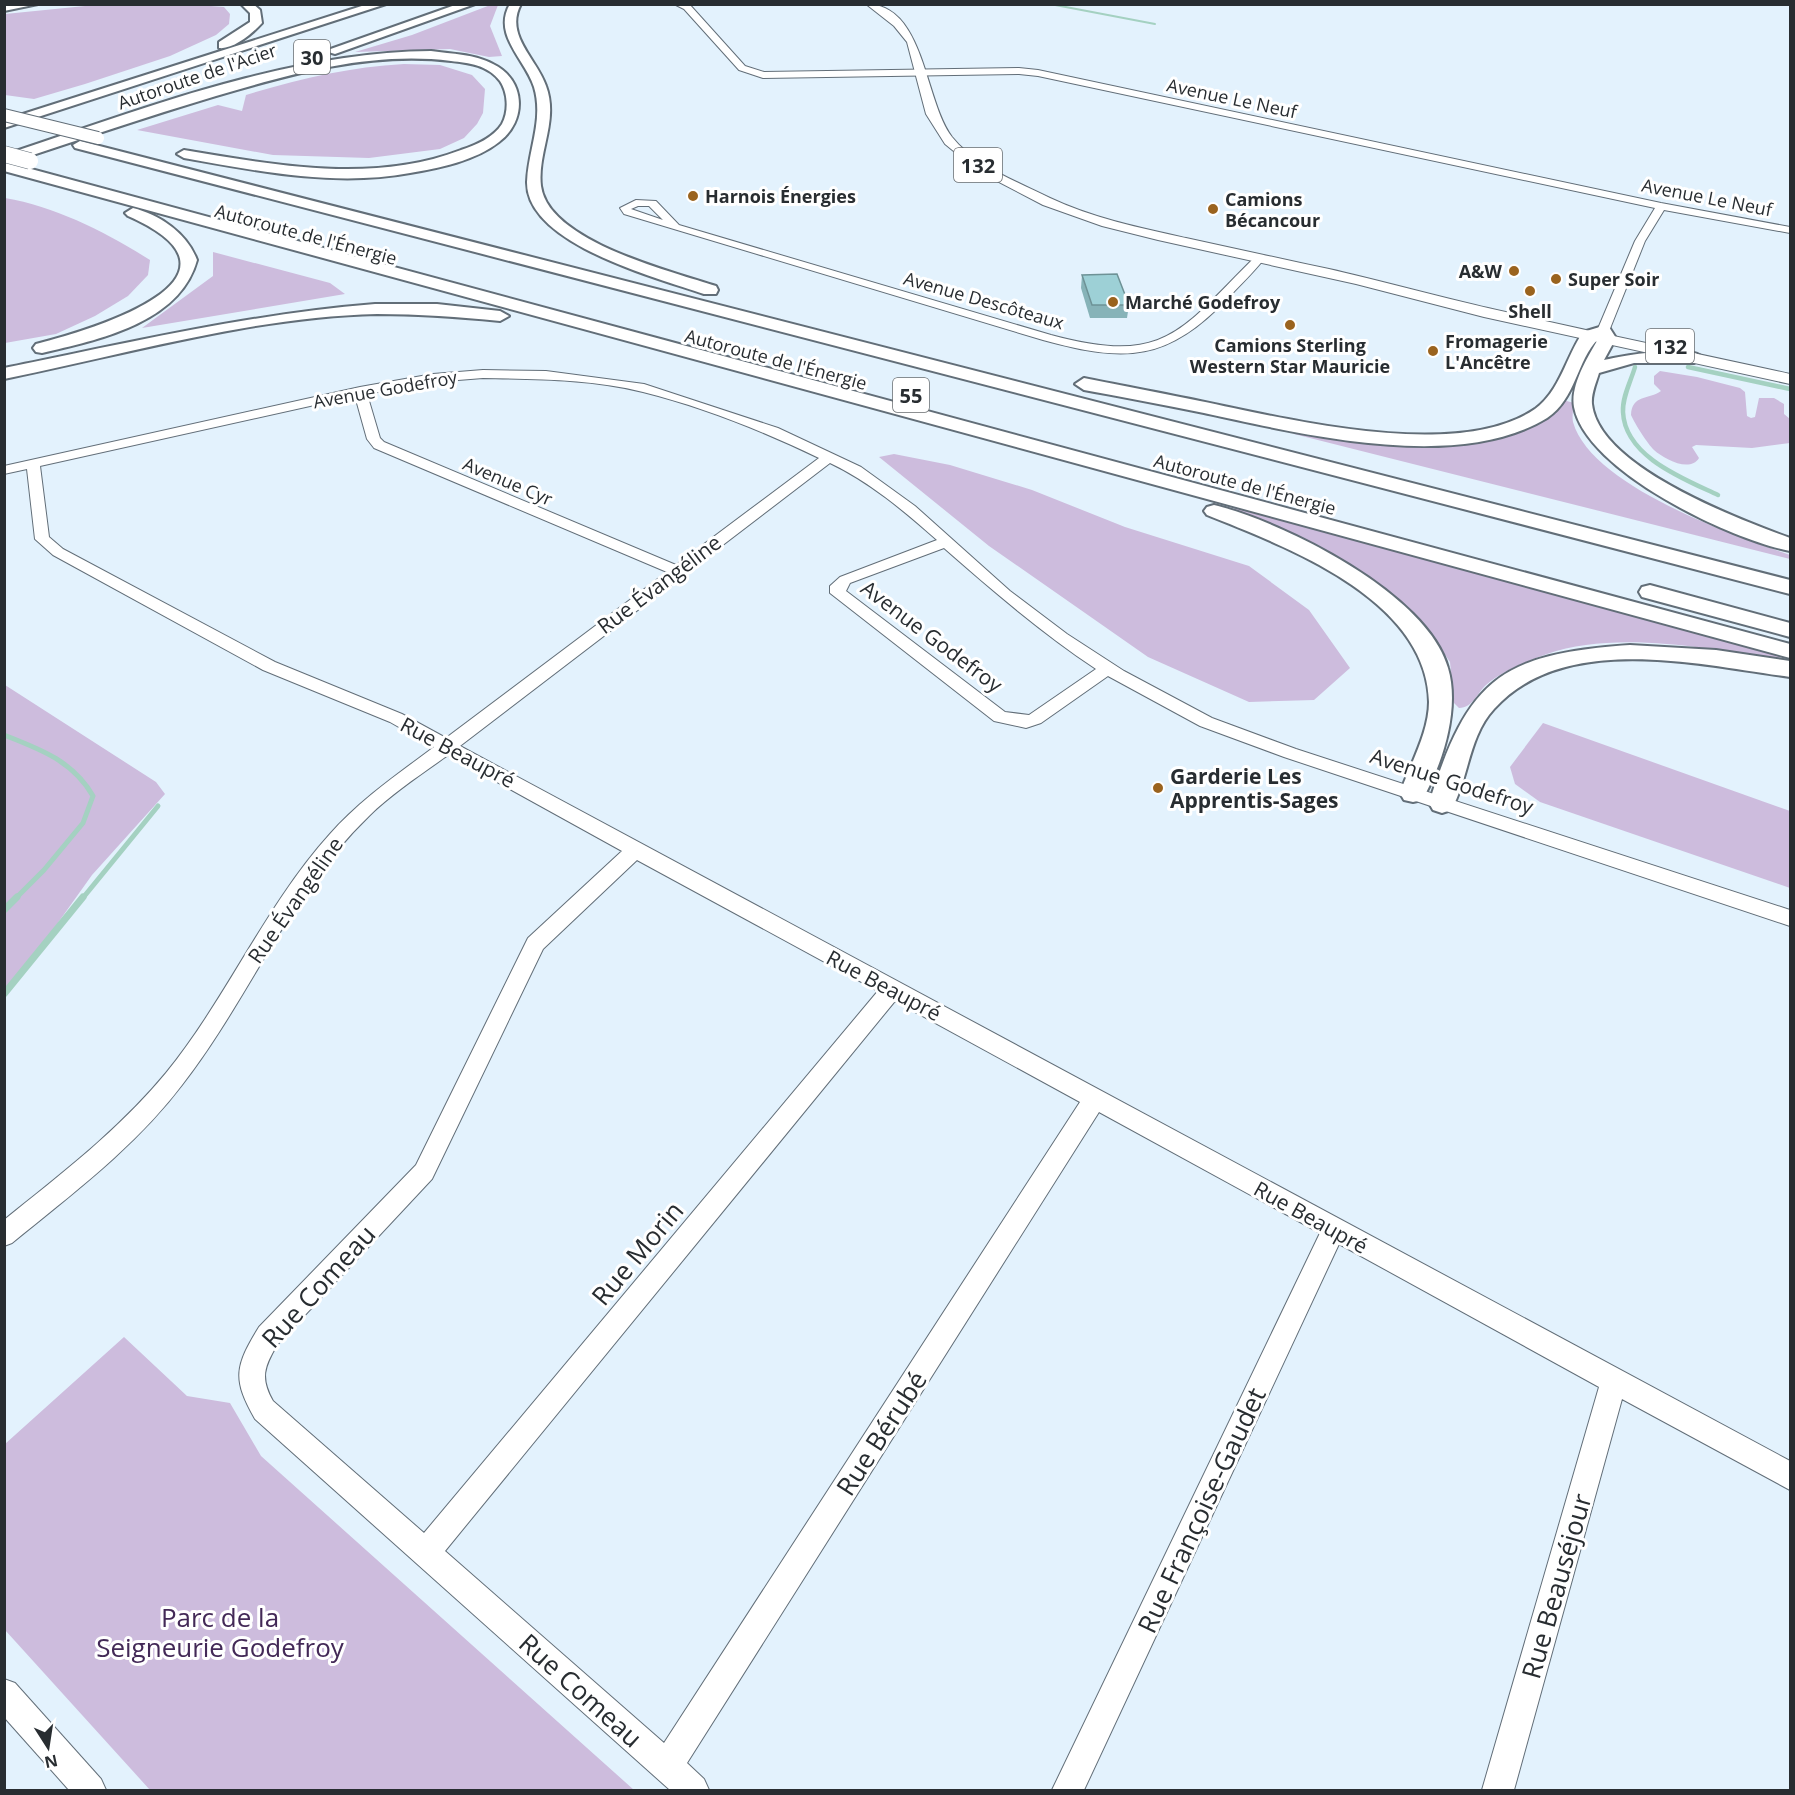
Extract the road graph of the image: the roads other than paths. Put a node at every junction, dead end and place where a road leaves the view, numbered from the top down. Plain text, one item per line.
1 (33, 4) edge
2 (246, 4) edge
3 (381, 4) edge
4 (470, 4) edge
5 (516, 4) edge
6 (677, 4) edge
7 (871, 4) edge
8 (688, 6) edge
9 (4, 8) edge
10 (922, 73) junction
11 (68, 104) junction
12 (154, 110) junction
13 (4, 115) edge
14 (4, 125) edge
15 (106, 140) junction
16 (6, 162) edge
17 (77, 186) junction
18 (1660, 206) junction
19 (675, 227) dead end
20 (1791, 230) edge
21 (1259, 259) junction
22 (732, 298) junction
23 (1600, 335) junction
24 (26, 352) dead end
25 (1694, 358) junction
26 (753, 369) junction
27 (1594, 369) junction
28 (4, 374) edge
29 (1791, 374) edge
30 (1038, 376) junction
31 (1791, 379) edge
32 (360, 391) junction
33 (1055, 451) junction
34 (830, 456) junction
35 (33, 463) junction
36 (4, 470) edge
37 (1301, 499) dead end
38 (946, 542) junction
39 (1791, 545) edge
40 (1791, 568) edge
41 (677, 571) junction
42 (1630, 587) dead end
43 (1791, 587) edge
44 (1791, 630) edge
45 (1791, 651) edge
46 (1107, 669) junction
47 (1791, 669) edge
48 (446, 746) junction
49 (1413, 793) junction
50 (1442, 803) junction
51 (635, 850) junction
52 (1791, 918) edge
53 (892, 989) junction
54 (1095, 1099) junction
55 (1334, 1230) junction
56 (4, 1235) edge
57 (1614, 1381) junction
58 (1791, 1476) edge
59 (426, 1552) junction
60 (4, 1694) edge
61 (667, 1766) junction
62 (90, 1791) edge
63 (693, 1791) edge
64 (1068, 1791) edge
65 (1498, 1791) edge

1 - 9 highway
2 - 11 highway
3 - 11 highway, Autoroute de l'Acier / 30
4 - 12 highway, Autoroute de l'Acier / 30
5 - 22 highway
6 - 8 street, Avenue Le Neuf
7 - 10 main road, 132
8 - 10 street, Avenue Le Neuf
10 - 18 street, Avenue Le Neuf
10 - 21 main road, 132
11 - 14 highway, Autoroute de l'Acier / 30
12 - 15 highway
12 - 16 highway, Autoroute de l'Acier / 30
13 - 15 highway, bridge
14 - 43 highway, Autoroute de l'Énergie / 55
15 - 22 highway
16 - 17 highway
16 - 37 highway, Autoroute de l'Énergie / 55, bridge
17 - 24 highway
17 - 26 highway
18 - 20 street, Avenue Le Neuf
18 - 23 street
19 - 21 street, Avenue Descôteaux
21 - 23 main road, 132
22 - 30 highway
23 - 25 main road, 132
23 - 27 highway
23 - 29 main road, 132
23 - 30 highway
25 - 27 highway
25 - 31 main road, 132
26 - 28 highway
26 - 33 highway
27 - 39 highway
30 - 40 highway
32 - 34 street, Avenue Godefroy
32 - 35 street, Avenue Godefroy
32 - 41 street, Avenue Cyr
33 - 45 highway
33 - 49 highway
34 - 38 street, Avenue Godefroy
34 - 41 street, Rue Évangéline
35 - 36 street, Avenue Godefroy
35 - 48 street, Rue Beaupré
38 - 46 street, Avenue Godefroy
38 - 46 street, Avenue Godefroy
41 - 48 street, Rue Évangéline
42 - 44 highway
46 - 49 street, Avenue Godefroy
47 - 50 highway
48 - 51 street, Rue Beaupré
48 - 56 street, Rue Évangéline
49 - 50 street, Avenue Godefroy
50 - 52 street, Avenue Godefroy
51 - 53 street, Rue Beaupré
51 - 59 street, Rue Comeau
53 - 54 street, Rue Beaupré
53 - 59 street, Rue Morin
54 - 55 street, Rue Beaupré
54 - 61 street, Rue Bérubé
55 - 57 street, Rue Beaupré
55 - 64 street, Rue Françoise-Gaudet
57 - 58 street, Rue Beaupré
57 - 65 street, Rue Beauséjour
59 - 61 street, Rue Comeau
60 - 62 street
61 - 63 street, Rue Comeau

